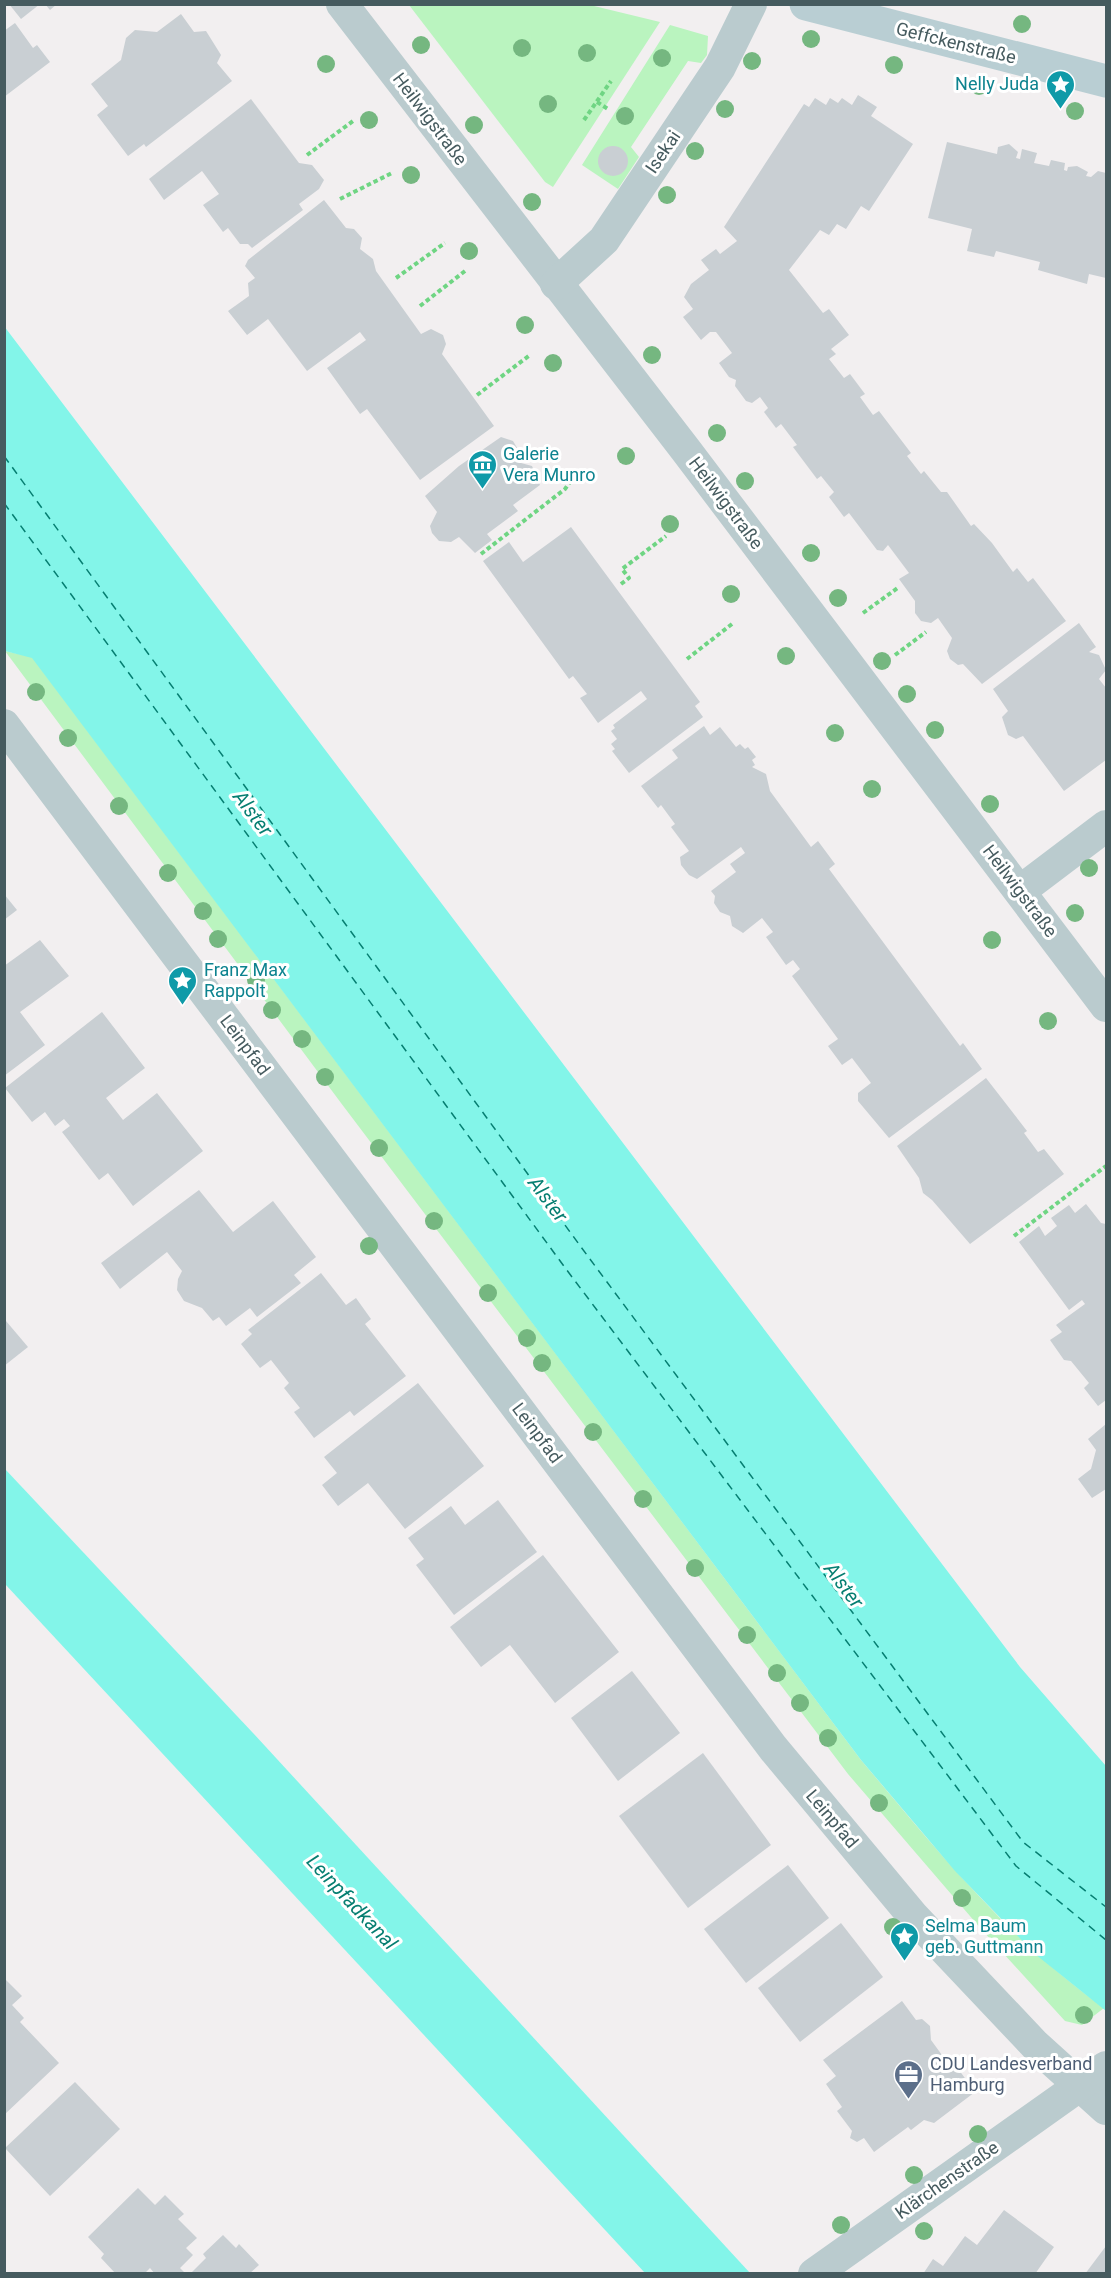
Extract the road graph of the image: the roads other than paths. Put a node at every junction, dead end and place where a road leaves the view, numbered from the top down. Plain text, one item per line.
1 (342, 4) edge
2 (751, 4) edge
3 (806, 4) edge
4 (1107, 81) edge
5 (556, 284) junction
6 (4, 725) edge
7 (1107, 826) edge
8 (1020, 891) junction
9 (1107, 1006) edge
10 (1107, 2067) edge
11 (1079, 2087) junction
12 (1107, 2109) edge
13 (814, 2274) edge

1 - 5 street, Heilwigstraße
2 - 5 street, Isekai
3 - 4 street, Geffckenstraße
5 - 8 street, Heilwigstraße
6 - 11 street, Leinpfad
7 - 8 street
8 - 9 street, Heilwigstraße
10 - 11 street, Klärchenstraße
11 - 12 street, Leinpfad
11 - 13 street, Klärchenstraße

